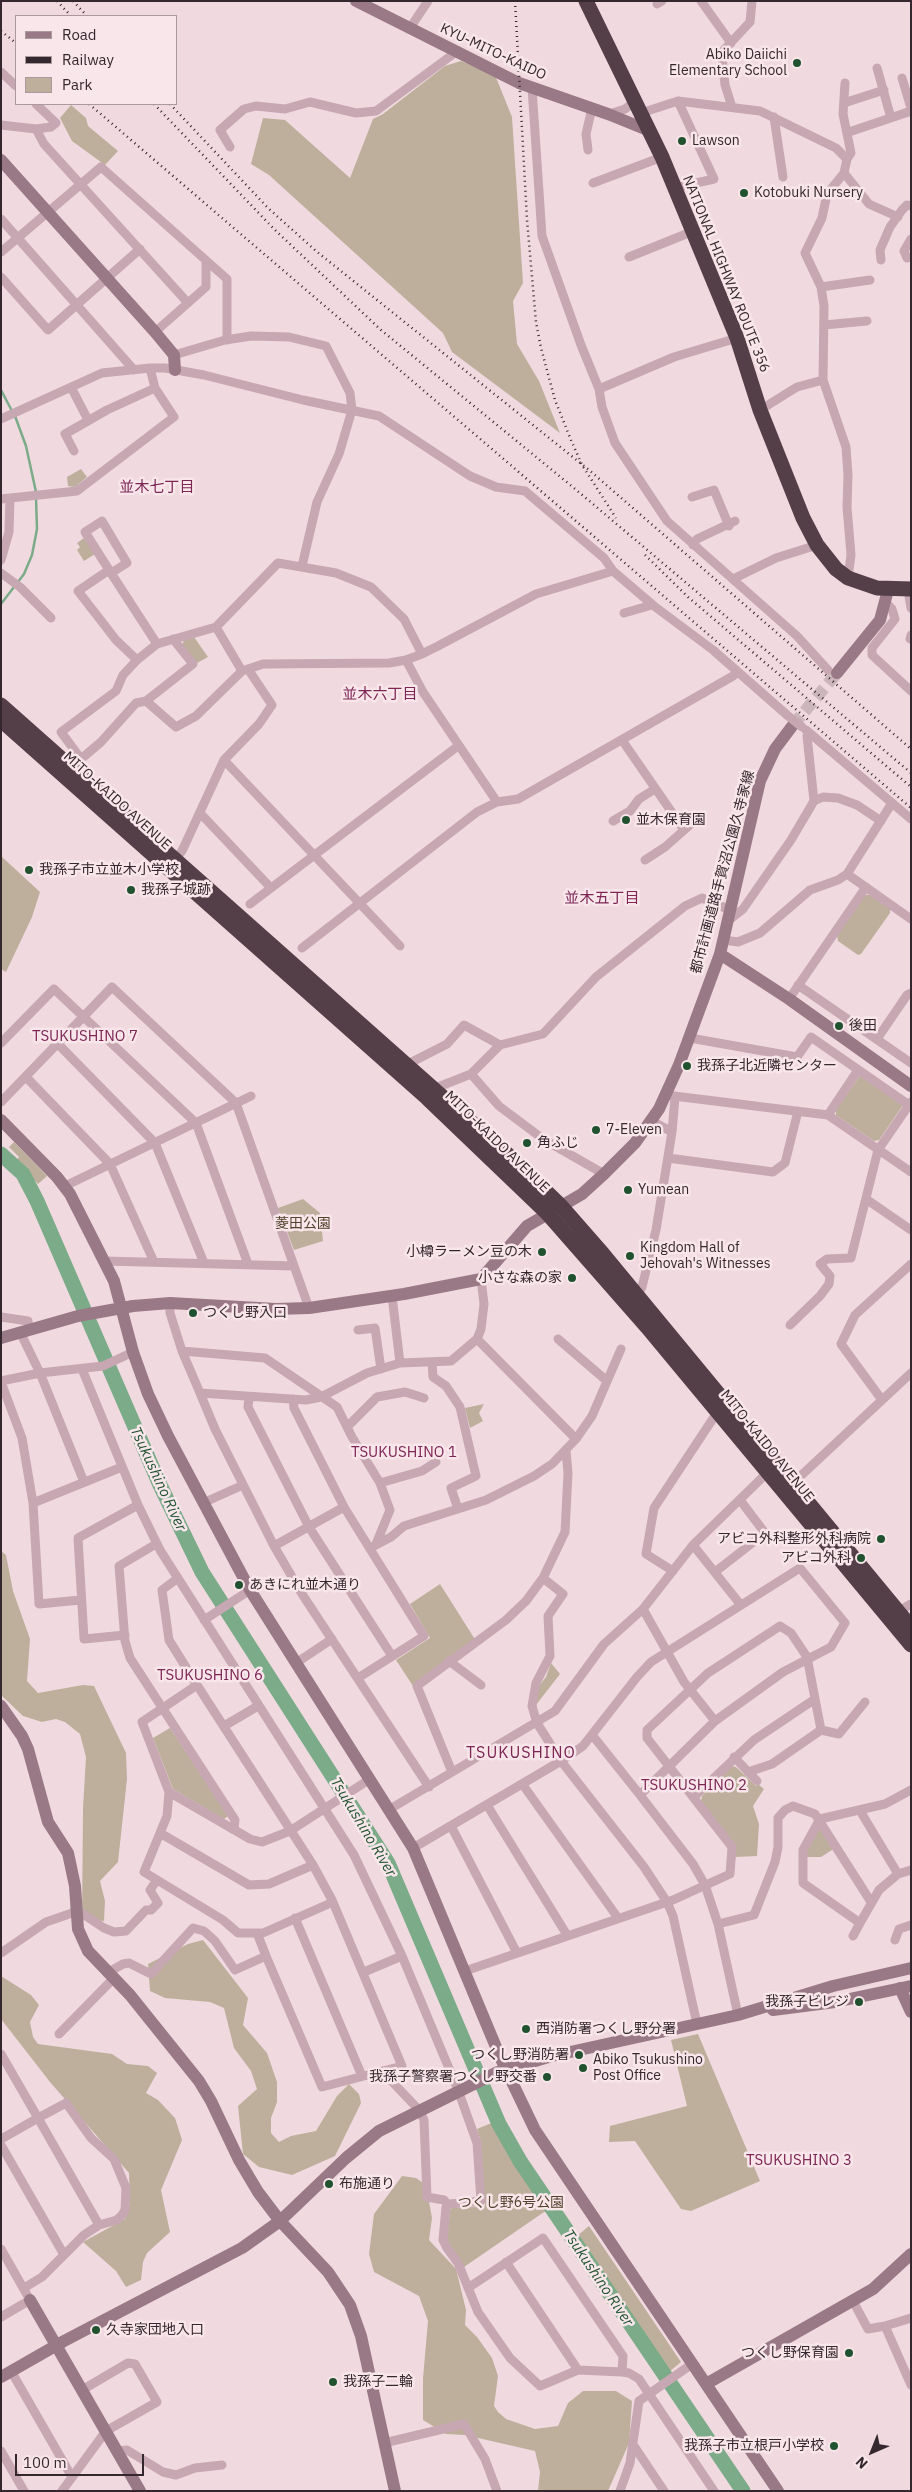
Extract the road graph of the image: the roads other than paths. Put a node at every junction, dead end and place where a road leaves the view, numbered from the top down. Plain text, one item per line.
1 (356, 1) edge
2 (428, 1) edge
3 (586, 1) edge
4 (701, 1) edge
5 (752, 1) edge
6 (410, 28) junction
7 (731, 43) junction
8 (456, 52) junction
9 (876, 68) dead end
10 (1, 72) edge
11 (902, 78) dead end
12 (846, 83) dead end
13 (15, 85) edge
14 (532, 88) junction
15 (884, 90) junction
16 (678, 101) junction
17 (844, 103) junction
18 (37, 105) edge
19 (638, 107) junction
20 (732, 107) junction
21 (592, 108) junction
22 (911, 110) edge
23 (608, 114) junction
24 (774, 117) junction
25 (892, 118) junction
26 (1, 125) edge
27 (36, 129) junction
28 (650, 131) junction
29 (849, 132) junction
30 (230, 147) dead end
31 (588, 150) dead end
32 (662, 158) junction
33 (847, 159) junction
34 (1, 160) edge
35 (844, 173) junction
36 (784, 177) dead end
37 (593, 183) dead end
38 (81, 184) junction
39 (674, 188) junction
40 (911, 206) edge
41 (48, 212) junction
42 (898, 217) junction
43 (1, 219) edge
44 (691, 232) junction
45 (18, 237) junction
46 (911, 239) edge
47 (140, 249) junction
48 (1, 252) edge
49 (629, 257) dead end
50 (906, 258) dead end
51 (881, 260) dead end
52 (206, 261) junction
53 (1, 277) edge
54 (107, 277) junction
55 (870, 280) dead end
56 (821, 287) junction
57 (188, 303) junction
58 (77, 304) junction
59 (867, 321) dead end
60 (824, 325) junction
61 (155, 332) junction
62 (737, 338) junction
63 (227, 340) junction
64 (174, 355) junction
65 (150, 368) junction
66 (134, 370) junction
67 (175, 370) junction
68 (823, 380) junction
69 (71, 387) junction
70 (155, 388) junction
71 (599, 389) junction
72 (352, 410) junction
73 (760, 410) junction
74 (1, 419) edge
75 (88, 420) junction
76 (74, 451) dead end
77 (692, 497) dead end
78 (6, 499) edge
79 (693, 545) junction
80 (817, 545) junction
81 (1, 560) edge
82 (302, 566) junction
83 (613, 571) junction
84 (110, 572) junction
85 (1, 573) edge
86 (848, 578) junction
87 (733, 579) junction
88 (909, 590) edge
89 (887, 597) junction
90 (652, 604) junction
91 (911, 608) edge
92 (624, 613) dead end
93 (51, 618) dead end
94 (216, 627) junction
95 (173, 638) junction
96 (158, 644) junction
97 (422, 654) junction
98 (137, 660) junction
99 (406, 660) junction
100 (245, 670) junction
101 (832, 671) joint
102 (737, 672) junction
103 (911, 691) edge
104 (146, 701) junction
105 (1, 705) edge
106 (1, 720) edge
107 (798, 725) junction
108 (622, 740) junction
109 (458, 746) junction
110 (224, 760) junction
111 (76, 763) junction
112 (654, 789) junction
113 (814, 801) junction
114 (497, 802) junction
115 (892, 802) junction
116 (200, 813) junction
117 (699, 817) dead end
118 (911, 819) edge
119 (613, 821) dead end
120 (881, 821) junction
121 (684, 830) junction
122 (313, 856) junction
123 (644, 860) dead end
124 (172, 864) junction
125 (847, 874) junction
126 (866, 887) junction
127 (271, 888) junction
128 (250, 904) dead end
129 (358, 904) junction
130 (729, 916) junction
131 (911, 919) edge
132 (724, 940) junction
133 (400, 946) dead end
134 (302, 948) dead end
135 (720, 954) junction
136 (798, 984) junction
137 (911, 993) edge
138 (788, 999) junction
139 (84, 1017) junction
140 (690, 1038) junction
141 (877, 1039) junction
142 (1, 1043) edge
143 (58, 1044) junction
144 (500, 1045) junction
145 (911, 1063) edge
146 (406, 1065) junction
147 (858, 1070) junction
148 (471, 1074) junction
149 (26, 1077) junction
150 (911, 1086) edge
151 (433, 1089) junction
152 (250, 1096) dead end
153 (671, 1096) junction
154 (1, 1102) edge
155 (236, 1103) junction
156 (910, 1106) edge
157 (798, 1111) junction
158 (828, 1115) junction
159 (1, 1120) edge
160 (652, 1121) junction
161 (196, 1123) junction
162 (672, 1132) junction
163 (155, 1143) junction
164 (878, 1150) junction
165 (668, 1158) junction
166 (110, 1164) junction
167 (911, 1172) edge
168 (604, 1174) junction
169 (65, 1186) junction
170 (866, 1199) junction
171 (554, 1210) junction
172 (911, 1230) edge
173 (105, 1261) junction
174 (154, 1262) junction
175 (204, 1263) junction
176 (248, 1264) junction
177 (911, 1264) edge
178 (294, 1266) junction
179 (481, 1279) junction
180 (392, 1296) junction
181 (637, 1296) junction
182 (170, 1303) junction
183 (122, 1307) junction
184 (309, 1308) junction
185 (1, 1317) edge
186 (790, 1325) dead end
187 (361, 1327) dead end
188 (25, 1330) junction
189 (1, 1338) edge
190 (477, 1339) junction
191 (558, 1339) dead end
192 (621, 1349) dead end
193 (182, 1351) junction
194 (133, 1352) junction
195 (432, 1362) junction
196 (400, 1363) junction
197 (82, 1369) junction
198 (381, 1369) junction
199 (40, 1373) junction
200 (911, 1373) edge
201 (607, 1381) junction
202 (1, 1382) edge
203 (200, 1393) junction
204 (249, 1397) junction
205 (321, 1397) junction
206 (424, 1398) dead end
207 (293, 1399) junction
208 (882, 1400) junction
209 (718, 1411) junction
210 (347, 1428) junction
211 (576, 1439) junction
212 (566, 1451) junction
213 (436, 1462) dead end
214 (122, 1467) junction
215 (767, 1473) junction
216 (84, 1482) junction
217 (380, 1483) junction
218 (792, 1484) junction
219 (244, 1485) junction
220 (740, 1500) junction
221 (33, 1503) junction
222 (203, 1503) junction
223 (138, 1505) junction
224 (344, 1507) junction
225 (458, 1509) junction
226 (309, 1527) junction
227 (156, 1544) junction
228 (693, 1545) junction
229 (274, 1546) junction
230 (373, 1546) junction
231 (673, 1572) junction
232 (714, 1572) junction
233 (178, 1578) junction
234 (543, 1578) junction
235 (250, 1590) junction
236 (80, 1600) junction
237 (740, 1604) junction
238 (911, 1604) edge
239 (643, 1609) junction
240 (897, 1612) junction
241 (204, 1620) junction
242 (911, 1627) edge
243 (125, 1635) junction
244 (332, 1639) junction
245 (911, 1645) edge
246 (667, 1650) junction
247 (392, 1656) junction
248 (807, 1657) junction
249 (449, 1661) junction
250 (296, 1663) junction
251 (358, 1678) junction
252 (197, 1685) junction
253 (481, 1685) dead end
254 (689, 1688) junction
255 (815, 1699) junction
256 (865, 1702) dead end
257 (1, 1706) edge
258 (258, 1706) junction
259 (162, 1708) junction
260 (715, 1721) junction
261 (537, 1723) junction
262 (224, 1726) junction
263 (821, 1730) junction
264 (593, 1736) junction
265 (734, 1757) junction
266 (561, 1761) junction
267 (669, 1765) junction
268 (452, 1772) junction
269 (748, 1772) junction
270 (370, 1779) junction
271 (757, 1781) dead end
272 (523, 1785) junction
273 (429, 1787) junction
274 (911, 1790) edge
275 (169, 1792) junction
276 (640, 1795) junction
277 (694, 1797) junction
278 (487, 1806) junction
279 (324, 1809) junction
280 (390, 1809) junction
281 (862, 1814) dead end
282 (820, 1819) junction
283 (452, 1826) junction
284 (234, 1829) junction
285 (290, 1831) junction
286 (160, 1833) junction
287 (413, 1848) junction
288 (313, 1865) junction
289 (911, 1870) edge
290 (898, 1874) junction
291 (157, 1880) junction
292 (705, 1885) junction
293 (333, 1902) junction
294 (667, 1902) junction
295 (871, 1902) junction
296 (76, 1912) junction
297 (295, 1918) junction
298 (618, 1918) junction
299 (860, 1923) junction
300 (718, 1924) junction
301 (911, 1925) edge
302 (257, 1932) junction
303 (567, 1936) junction
304 (853, 1936) dead end
305 (895, 1940) dead end
306 (1, 1953) edge
307 (517, 1953) junction
308 (266, 1956) junction
309 (402, 1956) junction
310 (911, 1968) edge
311 (465, 1971) junction
312 (364, 1972) junction
313 (110, 1976) junction
314 (905, 1987) edge
315 (752, 2011) junction
316 (911, 2012) edge
317 (738, 2015) junction
318 (697, 2024) junction
319 (59, 2034) dead end
320 (1, 2054) edge
321 (506, 2069) junction
322 (382, 2071) junction
323 (362, 2076) junction
324 (458, 2090) junction
325 (419, 2110) junction
326 (38, 2118) junction
327 (1, 2139) edge
328 (1, 2145) edge
329 (448, 2206) junction
330 (280, 2221) junction
331 (99, 2225) junction
332 (1, 2249) edge
333 (64, 2253) junction
334 (909, 2259) edge
335 (506, 2262) junction
336 (24, 2288) junction
337 (468, 2288) junction
338 (30, 2300) junction
339 (853, 2301) junction
340 (1, 2317) edge
341 (911, 2318) edge
342 (885, 2326) junction
343 (56, 2346) junction
344 (692, 2364) junction
345 (578, 2370) junction
346 (622, 2372) junction
347 (6, 2374) edge
348 (706, 2384) junction
349 (911, 2385) edge
350 (82, 2390) junction
351 (649, 2394) junction
352 (106, 2431) junction
353 (384, 2444) junction
354 (634, 2446) junction
355 (1, 2451) edge
356 (118, 2451) junction
357 (222, 2465) dead end
358 (72, 2477) junction
359 (139, 2490) edge
360 (24, 2491) edge
361 (62, 2491) edge
362 (395, 2491) edge
363 (497, 2491) edge
364 (620, 2491) edge
365 (664, 2491) edge
366 (714, 2491) edge
367 (778, 2491) edge

1 - 6 street, KYU-MITO-KAIDO
2 - 6 street
3 - 19 highway, NATIONAL HIGHWAY ROUTE 356
4 - 7 street
5 - 7 street
6 - 8 street, KYU-MITO-KAIDO
7 - 20 street
8 - 14 street, KYU-MITO-KAIDO
8 - 30 street
9 - 15 street
10 - 13 street
11 - 22 street
12 - 17 street
14 - 21 street, KYU-MITO-KAIDO
14 - 71 street
15 - 17 street
15 - 25 street
16 - 19 street
16 - 20 street
16 - 39 street
17 - 29 street
18 - 27 street
19 - 23 street
19 - 28 highway, NATIONAL HIGHWAY ROUTE 356
20 - 24 street
21 - 23 street, KYU-MITO-KAIDO
21 - 31 street
22 - 25 street
23 - 28 street, KYU-MITO-KAIDO
24 - 33 street
24 - 36 street
25 - 29 street
26 - 27 street
27 - 38 street
28 - 32 highway, NATIONAL HIGHWAY ROUTE 356
29 - 33 street
32 - 37 street
32 - 39 highway, NATIONAL HIGHWAY ROUTE 356
33 - 35 street
34 - 41 street
35 - 42 street
35 - 56 street
38 - 41 street
38 - 47 street
38 - 52 street
39 - 44 highway, NATIONAL HIGHWAY ROUTE 356
40 - 42 street
41 - 45 street
41 - 54 street
42 - 51 street
43 - 45 street
44 - 49 street
44 - 62 highway, NATIONAL HIGHWAY ROUTE 356
45 - 48 street
45 - 58 street
46 - 50 street
47 - 54 street
47 - 57 street
52 - 57 street
52 - 63 street
53 - 58 street
54 - 58 street
54 - 61 street
55 - 56 street
56 - 60 street
57 - 61 street
58 - 66 street
59 - 60 street
60 - 68 street
61 - 64 street
62 - 71 street
62 - 73 highway, NATIONAL HIGHWAY ROUTE 356
63 - 64 street
63 - 72 street
64 - 67 street
65 - 66 street
65 - 67 street
65 - 70 street
66 - 69 street
67 - 72 street
68 - 73 street
68 - 86 street
69 - 74 street
69 - 75 street
70 - 75 street
70 - 78 street
71 - 79 street
72 - 82 street
72 - 83 street
73 - 80 highway, NATIONAL HIGHWAY ROUTE 356
75 - 76 street
77 - 79 street
78 - 81 street
79 - 87 street
80 - 86 highway, NATIONAL HIGHWAY ROUTE 356
80 - 87 street
82 - 94 street
82 - 97 street
83 - 90 street
83 - 97 street
84 - 84 street
84 - 96 street
84 - 98 street
85 - 93 street
86 - 89 highway, NATIONAL HIGHWAY ROUTE 356
87 - 101 street
88 - 89 highway, NATIONAL HIGHWAY ROUTE 356
88 - 91 street
89 - 101 street
89 - 103 street
90 - 92 street
90 - 102 street
94 - 95 street
94 - 100 street
95 - 96 street
95 - 104 street
96 - 98 street
97 - 99 street
98 - 111 street
99 - 100 street
99 - 109 street
100 - 104 street
100 - 110 street
102 - 107 street
102 - 108 street
104 - 111 street
105 - 111 highway, MITO-KAIDO AVENUE
106 - 124 highway, MITO-KAIDO AVENUE
107 - 113 street
107 - 115 street
107 - 130 street, 都市計画道路手賀沼公園久寺家線
108 - 112 street
108 - 114 street
109 - 114 street
109 - 122 street
110 - 116 street
110 - 122 street
111 - 124 highway, MITO-KAIDO AVENUE
112 - 119 street
112 - 121 street
113 - 120 street
113 - 130 street
114 - 129 street
115 - 118 street
115 - 120 street
116 - 124 street
116 - 127 street
117 - 121 street
120 - 125 street
121 - 123 street
122 - 127 street
122 - 129 street
124 - 146 highway, MITO-KAIDO AVENUE
124 - 171 highway, MITO-KAIDO AVENUE
125 - 126 street
125 - 132 street
126 - 131 street
126 - 136 street
127 - 128 street
129 - 133 street
129 - 134 street
130 - 132 street, 都市計画道路手賀沼公園久寺家線
130 - 144 street
132 - 135 street, 都市計画道路手賀沼公園久寺家線
135 - 138 street
135 - 140 street, 都市計画道路手賀沼公園久寺家線
136 - 138 street
136 - 141 street
137 - 141 street
138 - 150 street
139 - 142 street
139 - 143 street
139 - 155 street
139 - 161 street
140 - 147 street
140 - 153 street, 都市計画道路手賀沼公園久寺家線
141 - 145 street
143 - 149 street
143 - 163 street
144 - 146 street
144 - 148 street
146 - 151 highway, MITO-KAIDO AVENUE
147 - 156 street
147 - 158 street
148 - 151 street
148 - 168 street
149 - 154 street
149 - 166 street
151 - 171 highway, MITO-KAIDO AVENUE
152 - 155 street
153 - 157 street
153 - 160 street, 都市計画道路手賀沼公園久寺家線
153 - 162 street
155 - 161 street
155 - 178 street
156 - 164 street
157 - 158 street
157 - 165 street
158 - 164 street
159 - 169 street
160 - 162 street
160 - 168 street, 都市計画道路手賀沼公園久寺家線
161 - 163 street
161 - 176 street
162 - 165 street
163 - 166 street
163 - 175 street
164 - 167 street
164 - 170 street
165 - 181 street
166 - 169 street
166 - 174 street
168 - 171 street, 都市計画道路手賀沼公園久寺家線
169 - 173 street
170 - 172 street
170 - 186 street
171 - 179 street, 都市計画道路手賀沼公園久寺家線
171 - 181 highway, MITO-KAIDO AVENUE
171 - 209 highway, MITO-KAIDO AVENUE
173 - 174 street
173 - 183 street
174 - 175 street
175 - 176 street
176 - 178 street
177 - 208 street
178 - 184 street
179 - 180 street
179 - 190 street
180 - 184 street
180 - 196 street
181 - 218 highway, MITO-KAIDO AVENUE
182 - 183 street
182 - 184 street
182 - 193 street
183 - 188 street
183 - 194 street
185 - 188 street
187 - 198 street
188 - 189 street
188 - 199 street
190 - 195 street
190 - 211 street
191 - 201 street
192 - 201 street
193 - 203 street
193 - 205 street
194 - 197 street
194 - 222 street
195 - 196 street
195 - 225 street
196 - 198 street
197 - 199 street
197 - 214 street
198 - 205 street
199 - 202 street
199 - 216 street
200 - 208 street
201 - 211 street
202 - 221 street
203 - 204 street
203 - 219 street
204 - 207 street
204 - 226 street
205 - 207 street
205 - 210 street
206 - 210 street
207 - 224 street
208 - 218 street
209 - 215 highway, MITO-KAIDO AVENUE
209 - 231 street
210 - 217 street
211 - 212 street
212 - 225 street
212 - 234 street
213 - 217 street
214 - 216 street
214 - 223 street
215 - 220 street
215 - 245 highway, MITO-KAIDO AVENUE
216 - 221 street
217 - 230 street
218 - 240 highway, MITO-KAIDO AVENUE
219 - 222 street
219 - 229 street
220 - 228 street
220 - 232 street
221 - 236 street
222 - 235 street
223 - 227 street
223 - 236 street
224 - 226 street
224 - 230 street
225 - 230 street
226 - 229 street
226 - 247 street
227 - 233 street
227 - 243 street
228 - 231 street
228 - 232 street
229 - 244 street
230 - 247 street
231 - 239 street
232 - 237 street
233 - 241 street
233 - 252 street
234 - 249 street
234 - 261 street
235 - 241 street
235 - 250 street
236 - 243 street
237 - 246 street
237 - 248 street
238 - 240 street
239 - 246 street
239 - 261 street
240 - 242 highway, MITO-KAIDO AVENUE
241 - 258 street
243 - 259 street
244 - 250 street
244 - 251 street
246 - 254 street
246 - 264 street
247 - 251 street
248 - 254 street
248 - 255 street
248 - 260 street
249 - 253 street
249 - 268 street
250 - 270 street
251 - 273 street
252 - 259 street
252 - 262 street
254 - 260 street
254 - 267 street
255 - 263 street
255 - 265 street
256 - 263 street
257 - 296 street
258 - 262 street
258 - 279 street
259 - 275 street
259 - 284 street
260 - 267 street
261 - 266 street
261 - 268 street
262 - 285 street
263 - 269 street
264 - 266 street
264 - 276 street
265 - 269 street
265 - 277 street
266 - 272 street
266 - 294 street
267 - 276 street
267 - 277 street
268 - 273 street
269 - 271 street
270 - 279 street
270 - 280 street
272 - 278 street
272 - 298 street
273 - 280 street
274 - 282 street
275 - 284 street
275 - 286 street
276 - 292 street
277 - 292 street
278 - 283 street
278 - 303 street
279 - 285 street
279 - 309 street
280 - 287 street
281 - 290 street
282 - 295 street
282 - 299 street
282 - 300 street
283 - 287 street
283 - 307 street
284 - 285 street
285 - 288 street
286 - 288 street
286 - 291 street
287 - 311 street
288 - 293 street
289 - 290 street
290 - 295 street
291 - 296 street
291 - 302 street
292 - 294 street
292 - 300 street
293 - 297 street
293 - 312 street
294 - 298 street
294 - 318 street
295 - 299 street
296 - 306 street
296 - 313 street
297 - 302 street
297 - 323 street
298 - 303 street
299 - 304 street
300 - 317 street
301 - 305 street
302 - 308 street
303 - 307 street
307 - 311 street
308 - 313 street
308 - 323 street
309 - 312 street
309 - 324 street
310 - 315 street
311 - 321 street
312 - 322 street
313 - 319 street
313 - 330 street
314 - 315 street
314 - 316 street
315 - 317 street
317 - 318 street
318 - 321 street
320 - 326 street
321 - 324 street
321 - 344 street
322 - 323 street
322 - 325 street
324 - 325 street
324 - 329 street
325 - 329 street
325 - 330 street
326 - 327 street
326 - 331 street
326 - 331 street
328 - 333 street
329 - 337 street
330 - 343 street
330 - 353 street
331 - 333 street
332 - 336 street
333 - 336 street
334 - 339 street
335 - 337 street
335 - 345 street
335 - 346 street
336 - 338 street
337 - 345 street
338 - 340 street
338 - 343 street
339 - 342 street
339 - 348 street
341 - 342 street
342 - 349 street
343 - 347 street
343 - 350 street
344 - 348 street
344 - 351 street
345 - 346 street
346 - 351 street
347 - 358 street
348 - 367 street
350 - 352 street
350 - 352 street
351 - 354 street
351 - 366 street
352 - 356 street
352 - 358 street
353 - 362 street
353 - 363 street
354 - 364 street
354 - 365 street
355 - 360 street
356 - 357 street
356 - 359 street
358 - 361 street

